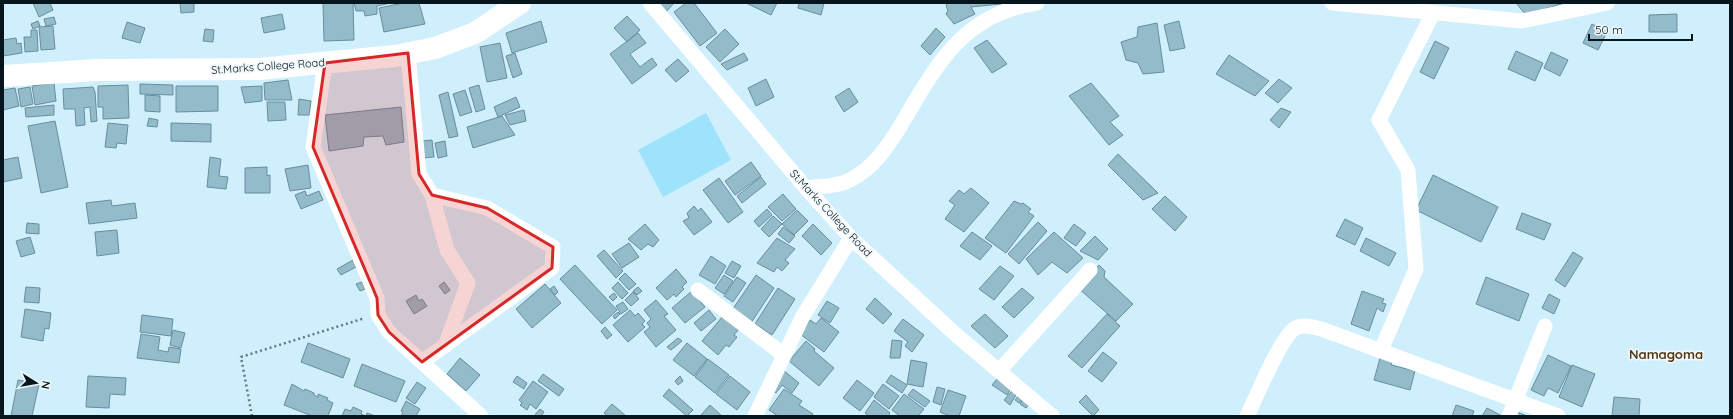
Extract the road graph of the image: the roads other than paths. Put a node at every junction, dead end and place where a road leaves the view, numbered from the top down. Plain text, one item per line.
1 (520, 3) edge
2 (650, 3) edge
3 (1037, 3) edge
4 (1332, 3) edge
5 (1607, 3) edge
6 (1433, 13) junction
7 (408, 53) junction
8 (325, 63) junction
9 (3, 76) edge
10 (806, 188) junction
11 (432, 195) junction
12 (851, 238) junction
13 (1090, 270) dead end
14 (698, 290) dead end
15 (1545, 326) dead end
16 (445, 346) junction
17 (1381, 350) junction
18 (784, 355) junction
19 (422, 362) junction
20 (999, 372) junction
21 (1517, 400) junction
22 (481, 416) edge
23 (755, 416) edge
24 (1052, 416) edge
25 (1247, 416) edge
26 (1509, 416) edge
27 (1558, 416) edge

1 - 7 main road, St.Marks College Road
2 - 10 street, St.Marks College Road
3 - 10 street
4 - 6 street
5 - 6 street
6 - 17 street
7 - 8 main road, St.Marks College Road
7 - 11 street
8 - 9 main road, St.Marks College Road
8 - 19 street
10 - 12 street, St.Marks College Road
11 - 16 street
11 - 16 street
12 - 18 street
12 - 20 street, St.Marks College Road
13 - 20 street
14 - 18 street
15 - 21 street
16 - 19 street
17 - 21 street
17 - 25 street
18 - 23 street
19 - 22 street
20 - 24 street, St.Marks College Road
21 - 26 street
21 - 27 street

